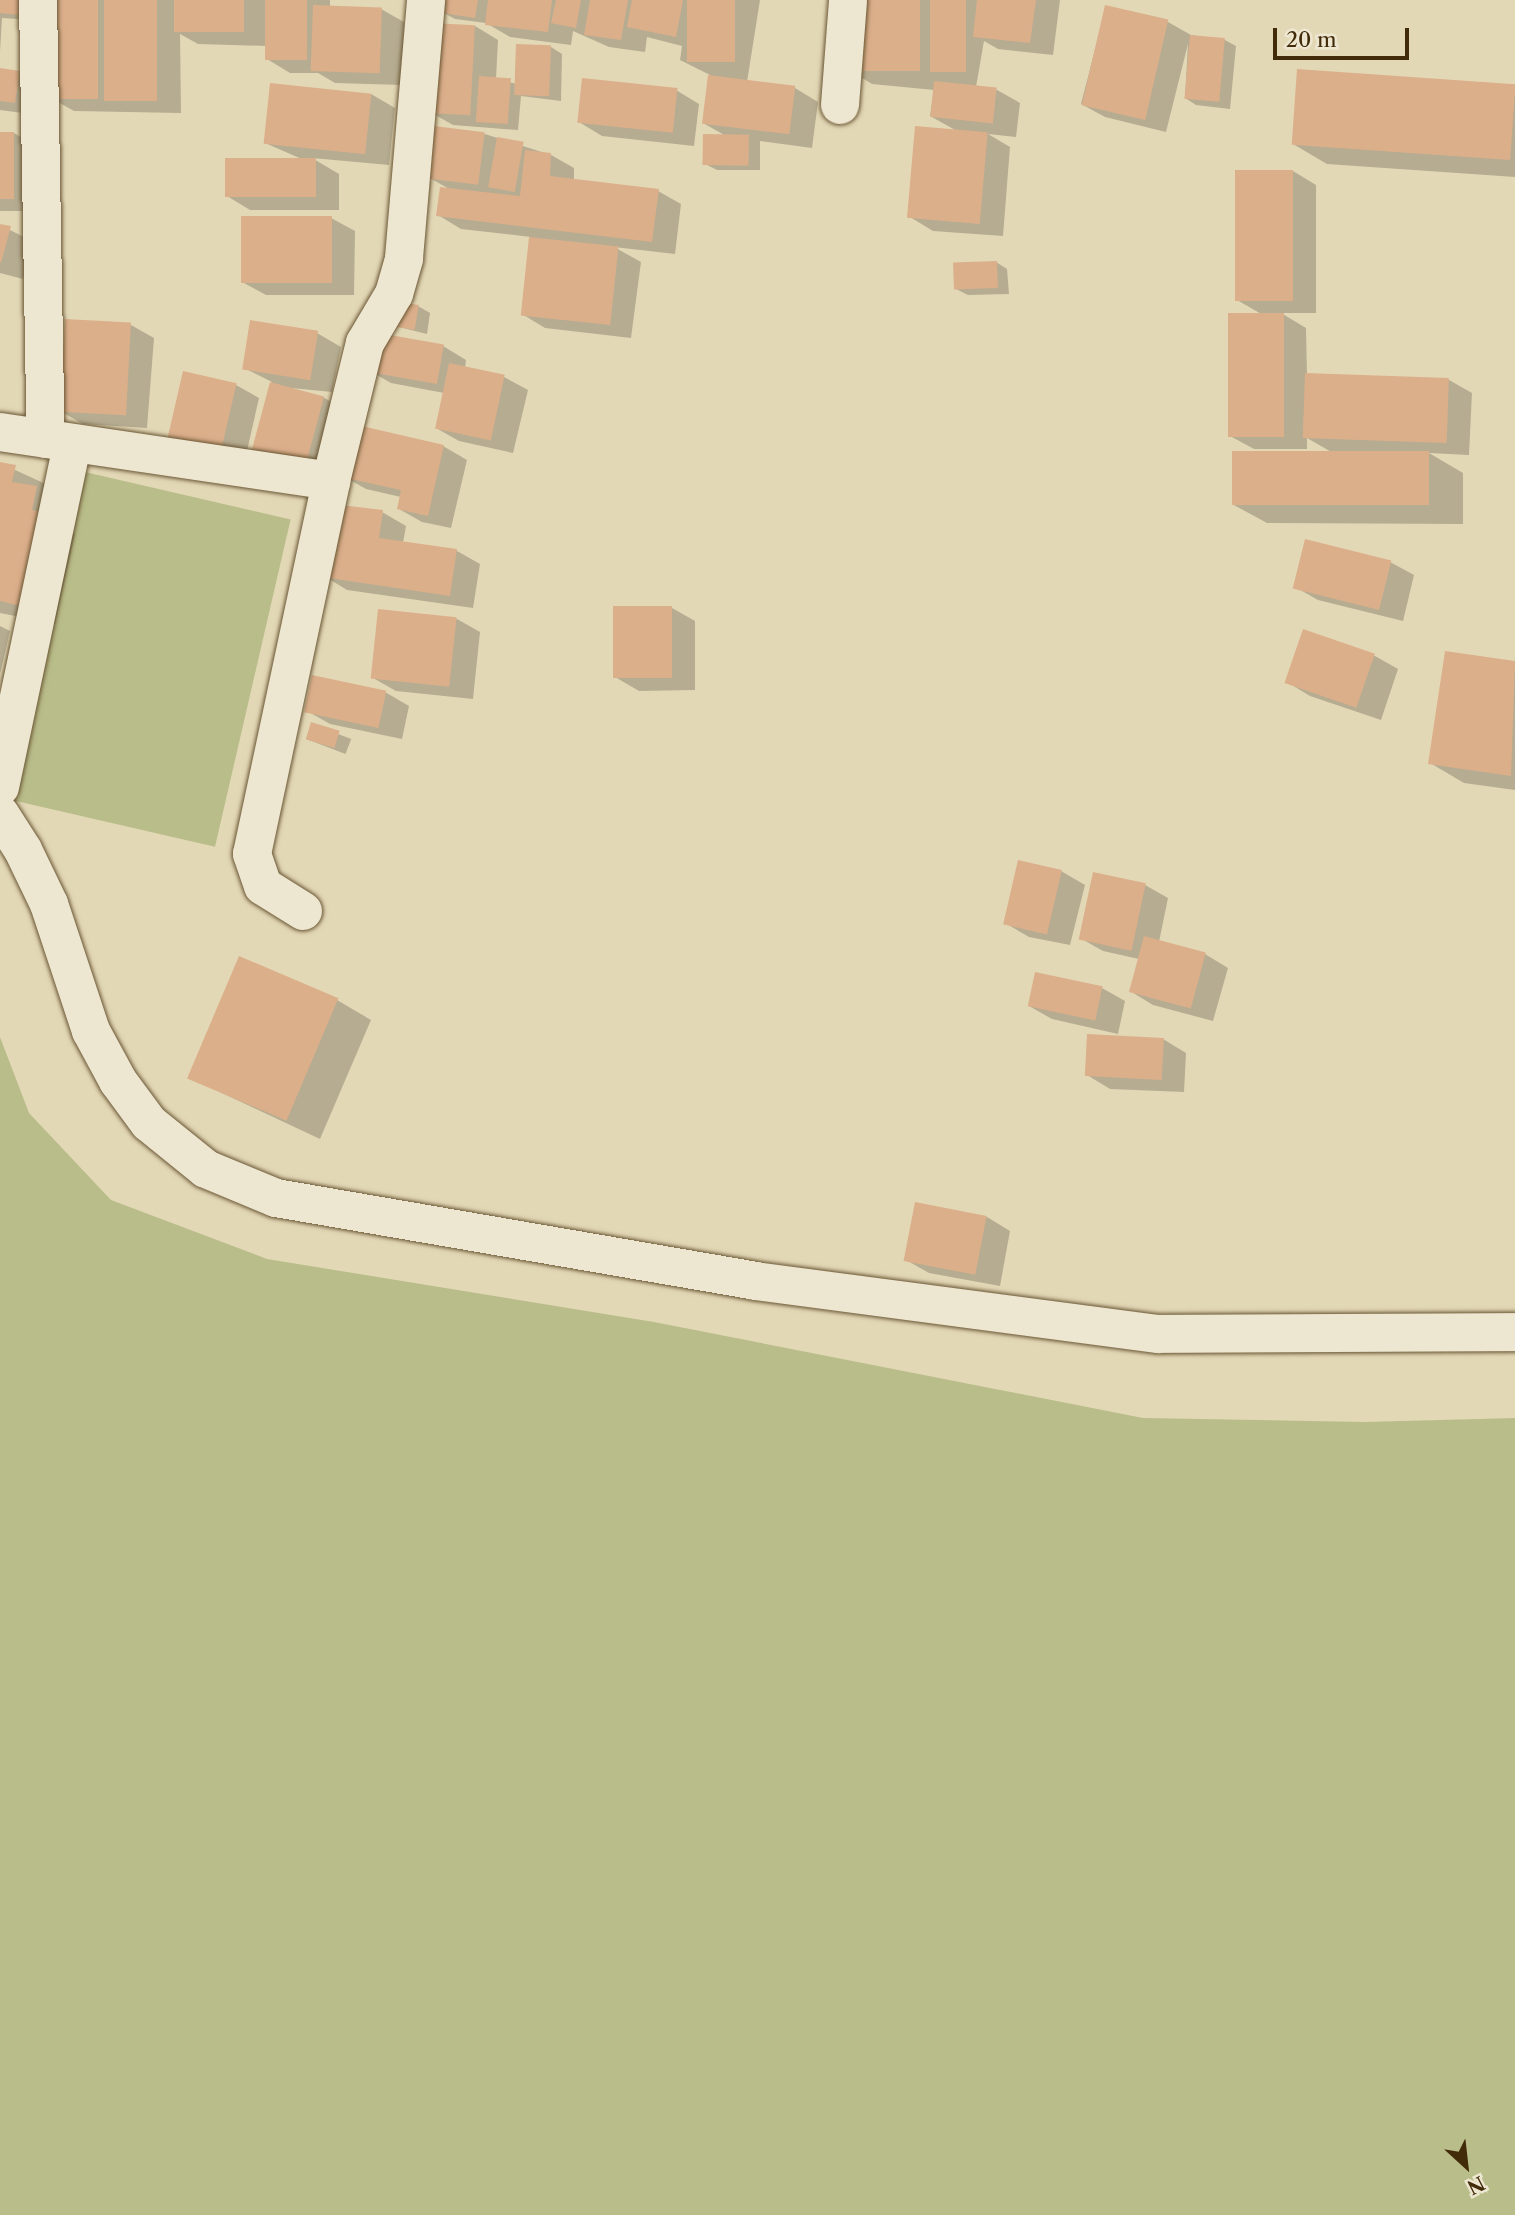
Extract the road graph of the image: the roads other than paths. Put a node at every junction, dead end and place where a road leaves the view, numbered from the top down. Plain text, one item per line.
1 (38, 0) edge
2 (426, 0) edge
3 (848, 0) edge
4 (841, 105) dead end
5 (0, 432) edge
6 (59, 442) junction
7 (331, 481) junction
8 (0, 787) edge
9 (0, 814) edge
10 (303, 911) dead end
11 (1515, 1332) edge

1 - 6 street
2 - 7 street
3 - 4 street
5 - 6 street
6 - 7 street
6 - 8 street
7 - 10 street
9 - 11 street

